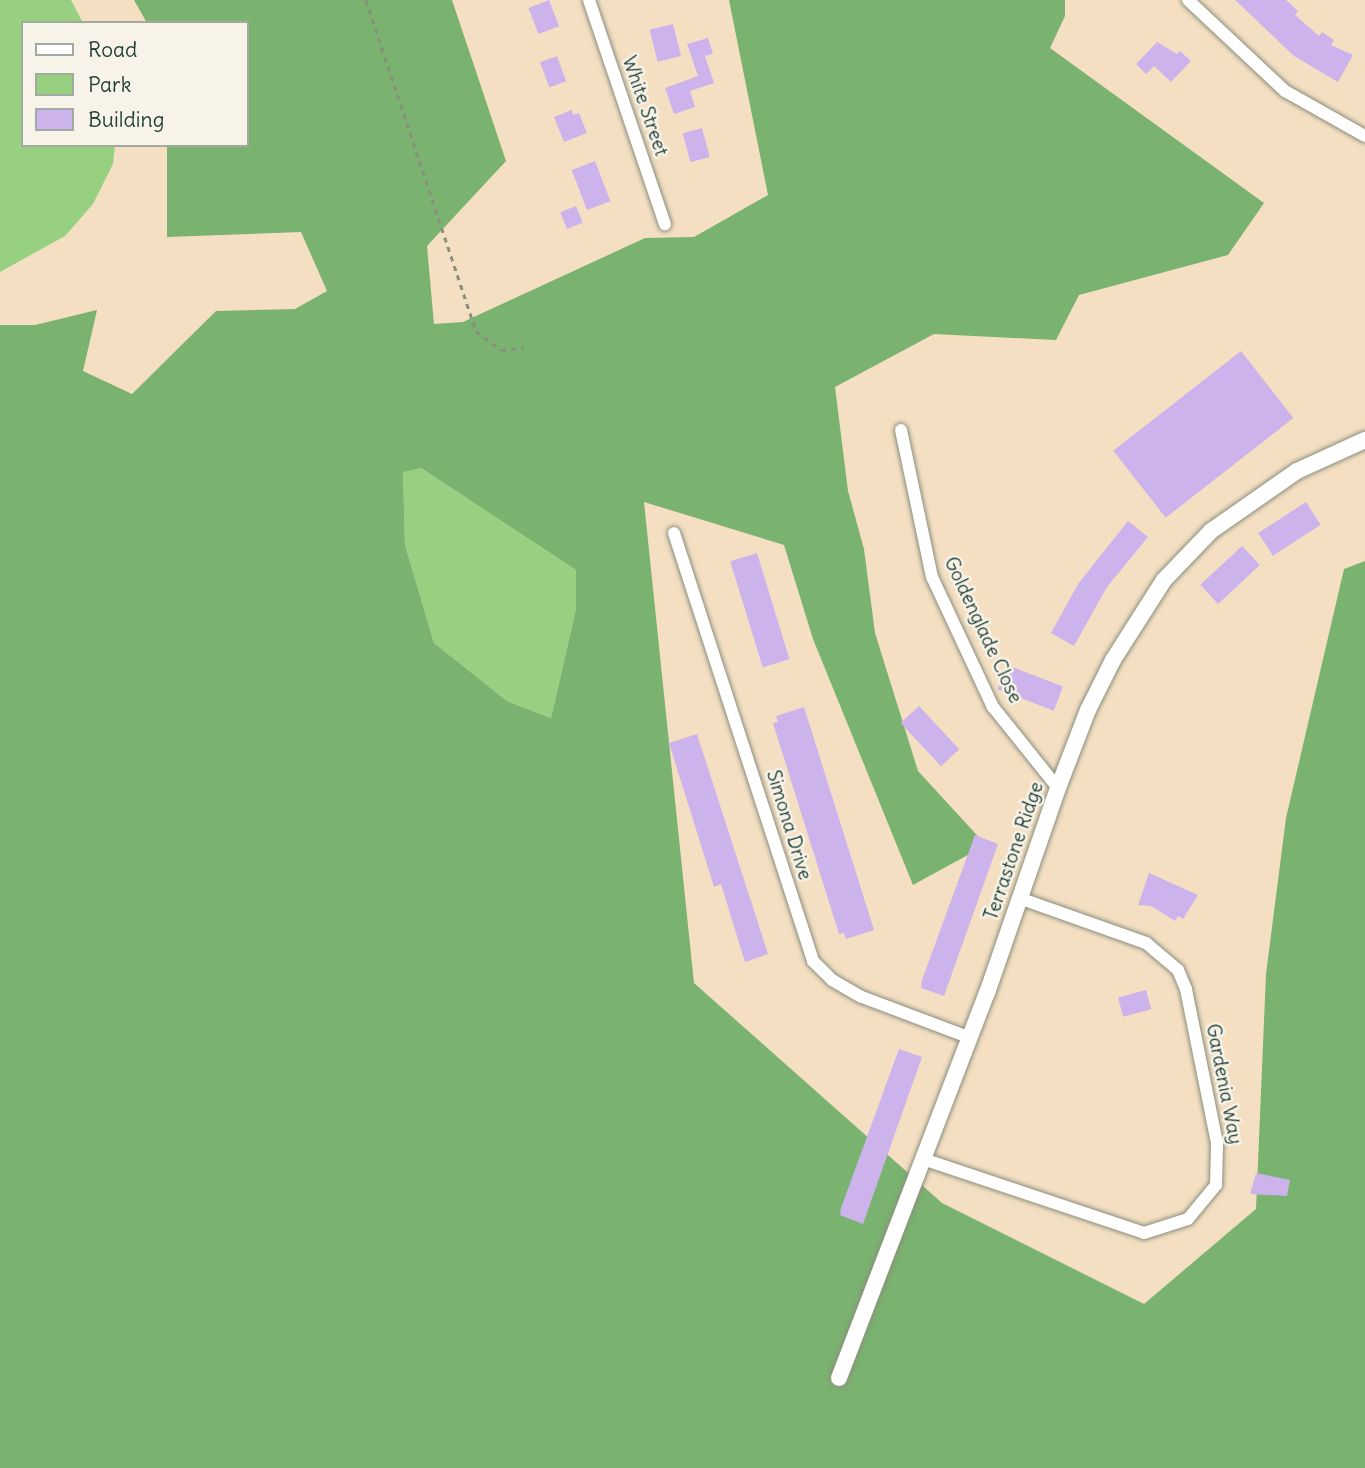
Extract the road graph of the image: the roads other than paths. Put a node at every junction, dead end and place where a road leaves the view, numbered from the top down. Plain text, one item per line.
1 (589, 0) edge
2 (1188, 0) edge
3 (1365, 136) edge
4 (665, 224) dead end
5 (901, 430) dead end
6 (1365, 440) edge
7 (674, 533) dead end
8 (1058, 788) junction
9 (1019, 898) junction
10 (968, 1037) junction
11 (923, 1158) junction
12 (839, 1378) dead end

1 - 4 street, White Street
2 - 3 street
5 - 8 street, Goldenglade Close
6 - 8 street, Terrastone Ridge
7 - 10 street, Simona Drive
8 - 9 street, Terrastone Ridge
9 - 10 street, Terrastone Ridge
9 - 11 street, Gardenia Way
10 - 11 street, Terrastone Ridge
11 - 12 street, Terrastone Ridge

